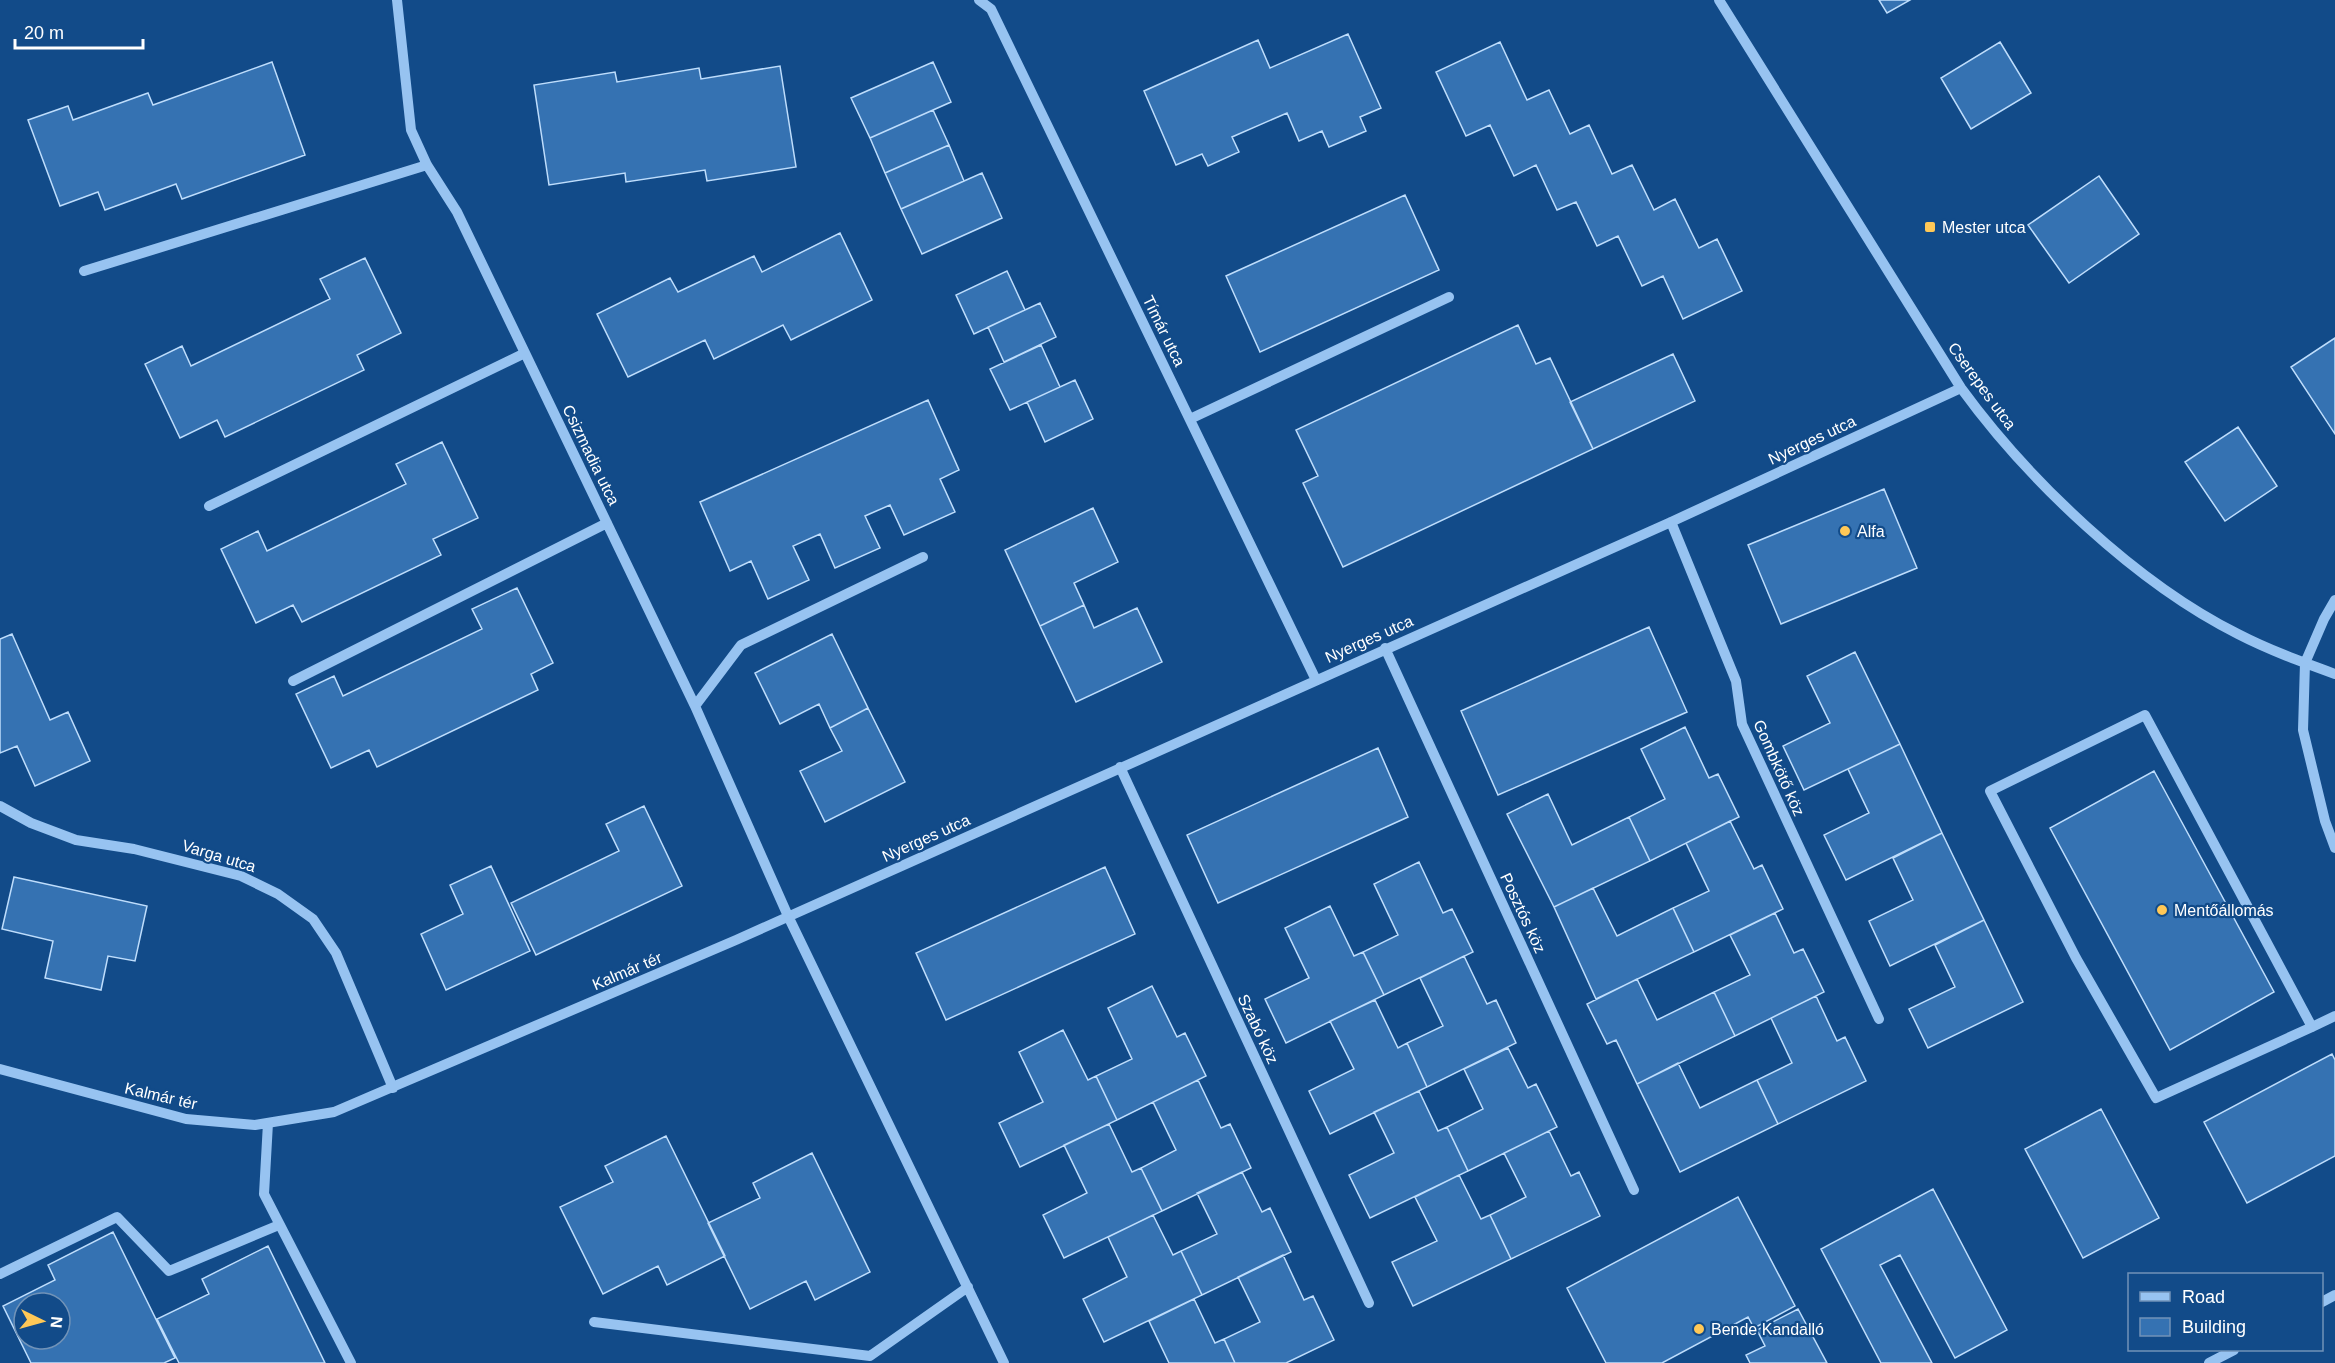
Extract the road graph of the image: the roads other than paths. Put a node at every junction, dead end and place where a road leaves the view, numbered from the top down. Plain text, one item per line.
1 (397, 0) edge
2 (979, 0) edge
3 (1719, 0) edge
4 (427, 165) junction
5 (84, 271) dead end
6 (1449, 297) dead end
7 (525, 353) junction
8 (1961, 388) junction
9 (1190, 419) junction
10 (210, 506) dead end
11 (1671, 522) junction
12 (607, 523) junction
13 (923, 557) dead end
14 (2335, 600) edge
15 (1385, 648) junction
16 (2305, 663) junction
17 (2335, 674) edge
18 (1316, 680) junction
19 (293, 681) dead end
20 (695, 706) junction
21 (1120, 767) junction
22 (0, 806) edge
23 (2335, 848) edge
24 (788, 916) junction
25 (2335, 1016) edge
26 (1879, 1019) dead end
27 (2312, 1027) junction
28 (0, 1070) edge
29 (393, 1088) junction
30 (268, 1123) junction
31 (1634, 1190) dead end
32 (279, 1225) junction
33 (0, 1274) edge
34 (968, 1287) junction
35 (1370, 1303) dead end
36 (594, 1322) dead end
37 (2232, 1351) edge
38 (351, 1363) edge
39 (1004, 1363) edge
40 (2209, 1363) edge

1 - 4 street, Csizmadia utca
2 - 9 street, Tímár utca
3 - 8 street, Cserepes utca
4 - 5 street
4 - 7 street, Csizmadia utca
6 - 9 street
7 - 10 street
7 - 12 street, Csizmadia utca
8 - 11 street, Nyerges utca
8 - 16 street, Cserepes utca
9 - 18 street, Tímár utca
11 - 15 street, Nyerges utca
11 - 26 street, Gombkötő köz
12 - 19 street
12 - 20 street, Csizmadia utca
13 - 20 street
14 - 16 street
15 - 18 street, Nyerges utca
15 - 31 street, Posztós köz
16 - 17 street, Cserepes utca
16 - 23 street
18 - 21 street, Nyerges utca
20 - 24 street, Csizmadia utca
21 - 24 street, Nyerges utca
21 - 35 street, Szabó köz
22 - 29 street, Varga utca
24 - 29 street, Kalmár tér
24 - 34 street
25 - 27 street
27 - 27 street
28 - 30 street, Kalmár tér
29 - 30 street, Kalmár tér
30 - 32 street
32 - 33 street
32 - 38 street
34 - 36 street
34 - 39 street
37 - 40 street

